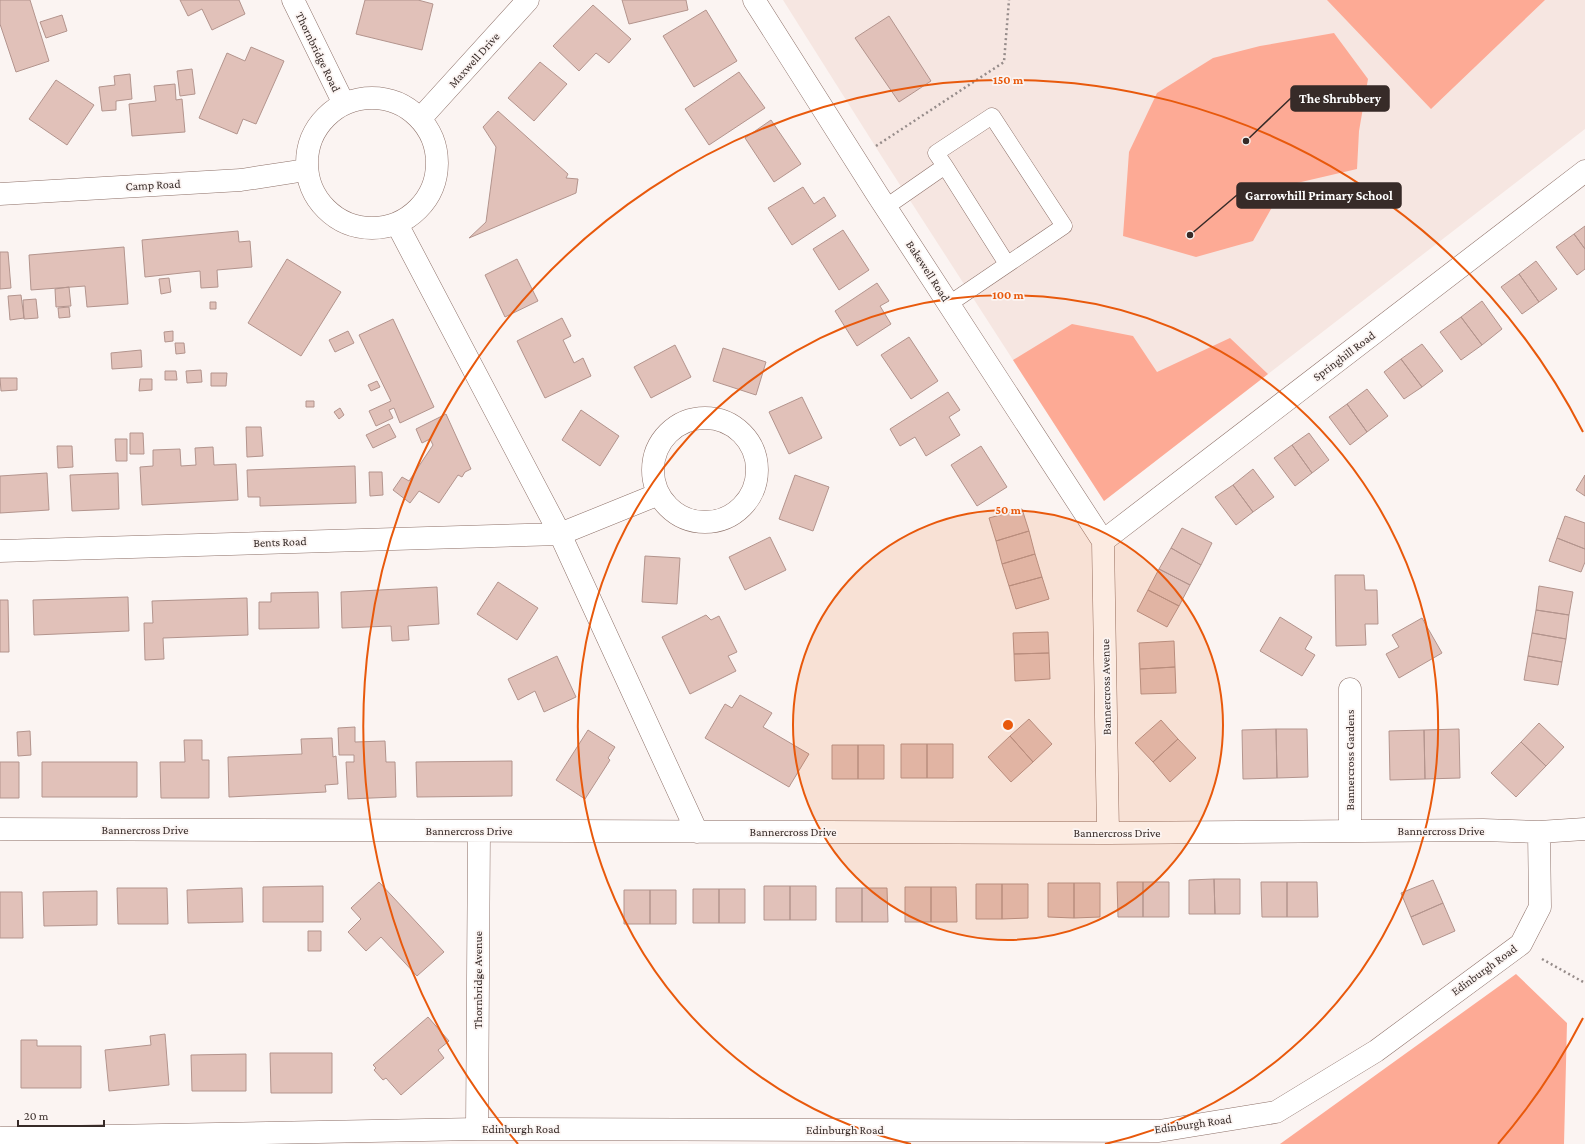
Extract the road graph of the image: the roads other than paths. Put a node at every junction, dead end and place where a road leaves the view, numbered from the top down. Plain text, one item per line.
1 (293, 0) edge
2 (528, 0) edge
3 (754, 0) edge
4 (344, 104) junction
5 (420, 119) junction
6 (945, 166) junction
7 (306, 170) junction
8 (1585, 171) edge
9 (2, 188) edge
10 (886, 207) junction
11 (397, 224) junction
12 (1007, 264) junction
13 (949, 304) junction
14 (659, 494) junction
15 (560, 534) junction
16 (1103, 541) junction
17 (0, 551) edge
18 (1350, 689) dead end
19 (0, 829) edge
20 (1585, 829) edge
21 (479, 831) junction
22 (1350, 831) junction
23 (697, 832) junction
24 (1539, 832) junction
25 (1108, 833) junction
26 (477, 1129) junction
27 (0, 1138) edge

1 - 4 street, Thornbridge Road
2 - 5 street, Maxwell Drive
3 - 10 street, Bakewell Road
4 - 5 street
4 - 7 street
5 - 11 street
6 - 10 lane
6 - 12 lane
6 - 12 lane
7 - 9 street, Camp Road
7 - 11 street
8 - 16 street, Springhill Road
10 - 13 street, Bakewell Road
11 - 15 street
12 - 13 lane
13 - 16 street, Bakewell Road
14 - 14 street
14 - 15 street
15 - 17 street, Bents Road
15 - 23 street
16 - 25 street, Bannercross Avenue
18 - 22 street, Bannercross Gardens
19 - 21 street, Bannercross Drive
20 - 24 street, Bannercross Drive
21 - 23 street, Bannercross Drive
21 - 26 street, Thornbridge Avenue
22 - 24 street, Bannercross Drive
22 - 25 street, Bannercross Drive
23 - 25 street, Bannercross Drive
24 - 26 street, Edinburgh Road
26 - 27 street, Edinburgh Road

